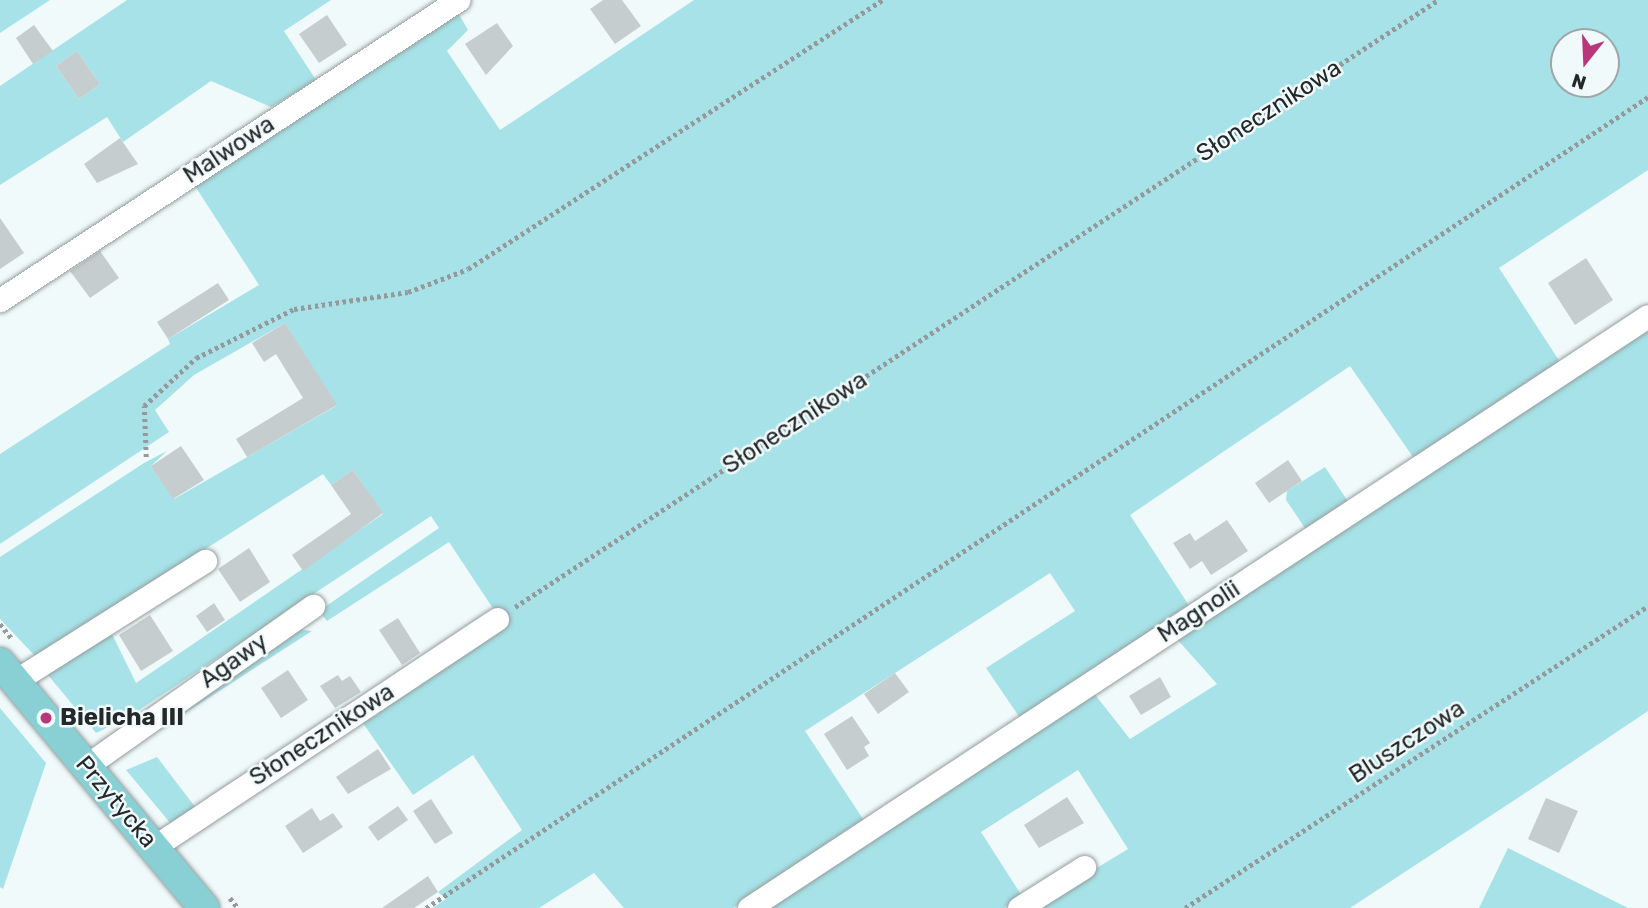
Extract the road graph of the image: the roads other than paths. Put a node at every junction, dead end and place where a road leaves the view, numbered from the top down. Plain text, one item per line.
1 (458, 0) edge
2 (0, 300) edge
3 (1648, 316) edge
4 (205, 561) dead end
5 (313, 606) dead end
6 (497, 619) road end
7 (6, 674) edge
8 (86, 766) junction
9 (154, 847) junction
10 (1084, 867) dead end
11 (192, 903) edge
12 (749, 908) edge
13 (1019, 908) edge

1 - 2 street, Malwowa
3 - 12 street, Magnolii
4 - 7 street
5 - 8 street, Agawy
6 - 9 street, Słonecznikowa
7 - 8 main road, Przytycka
8 - 9 main road, Przytycka
9 - 11 main road, Przytycka
10 - 13 street

